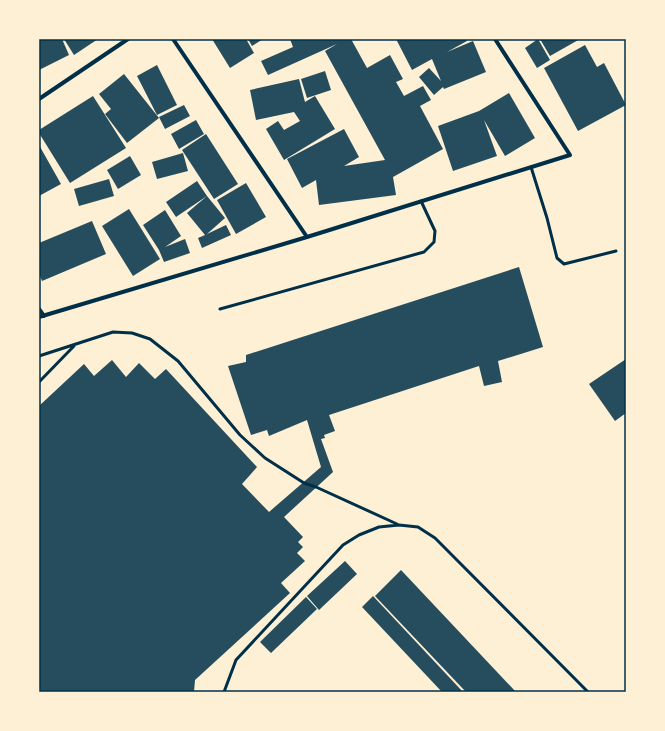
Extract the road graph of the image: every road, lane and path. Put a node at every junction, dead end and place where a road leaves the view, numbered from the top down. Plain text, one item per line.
1 (128, 39) edge
2 (173, 39) edge
3 (495, 39) edge
4 (39, 98) edge
5 (531, 167) junction
6 (421, 201) junction
7 (307, 237) junction
8 (616, 251) dead end
9 (39, 309) edge
10 (220, 309) dead end
11 (41, 317) edge
12 (75, 345) junction
13 (39, 356) edge
14 (39, 382) edge
15 (399, 525) junction
16 (224, 692) edge
17 (588, 692) edge

1 - 4 street
2 - 7 street
3 - 5 street
5 - 6 street
5 - 8 lane
6 - 7 street
6 - 10 lane
7 - 11 street
9 - 11 street
12 - 13 lane
12 - 14 lane
12 - 15 lane
15 - 16 lane
15 - 17 lane

